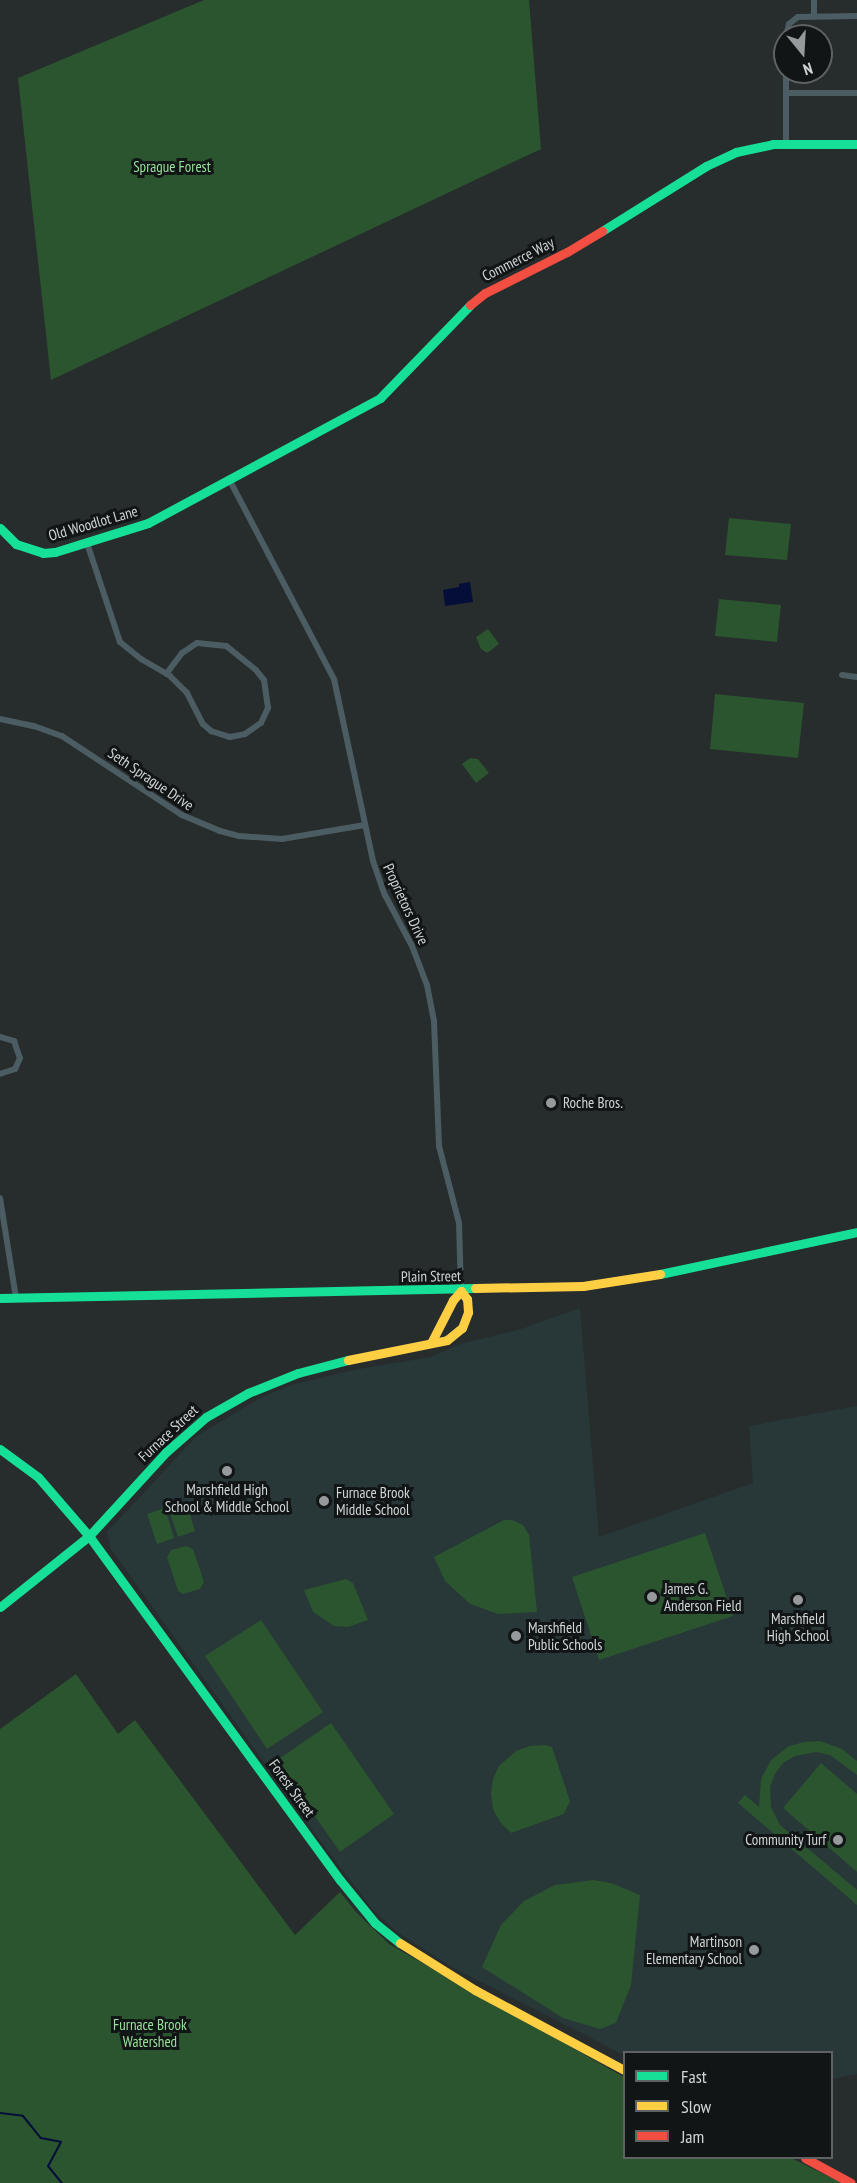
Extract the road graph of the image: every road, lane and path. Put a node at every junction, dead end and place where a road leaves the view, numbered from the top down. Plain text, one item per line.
1 (814, 0) edge
2 (814, 15) junction
3 (857, 16) edge
4 (789, 24) edge
5 (786, 84) edge
6 (786, 93) junction
7 (857, 93) edge
8 (786, 144) junction
9 (857, 144) edge
10 (230, 481) junction
11 (0, 528) edge
12 (87, 543) junction
13 (166, 674) junction
14 (842, 675) dead end
15 (857, 677) edge
16 (0, 719) edge
17 (365, 825) junction
18 (0, 1037) edge
19 (0, 1074) edge
20 (0, 1198) edge
21 (857, 1232) edge
22 (461, 1291) junction
23 (16, 1298) junction
24 (0, 1299) edge
25 (431, 1343) junction
26 (0, 1449) edge
27 (88, 1536) junction
28 (0, 1607) edge
29 (623, 2069) edge
30 (809, 2159) edge
31 (851, 2183) edge

1 - 2 street
2 - 3 street
2 - 4 street
5 - 6 street
6 - 7 street
6 - 8 street
8 - 9 street, Commerce Way
8 - 10 street, Commerce Way
10 - 12 street, Old Woodlot Lane
10 - 17 street, Proprietors Drive
11 - 12 street, Old Woodlot Lane
12 - 13 street
13 - 13 street
14 - 15 street
16 - 17 street, Seth Sprague Drive
17 - 22 street, Proprietors Drive
18 - 19 street
20 - 23 street
21 - 22 street, Plain Street
22 - 23 street, Plain Street
22 - 25 street
22 - 25 street, Furnace Street
23 - 24 street, Plain Street
25 - 27 street, Furnace Street
26 - 27 street, Forest Street
27 - 28 street, Furnace Street
27 - 29 street, Forest Street
30 - 31 street

